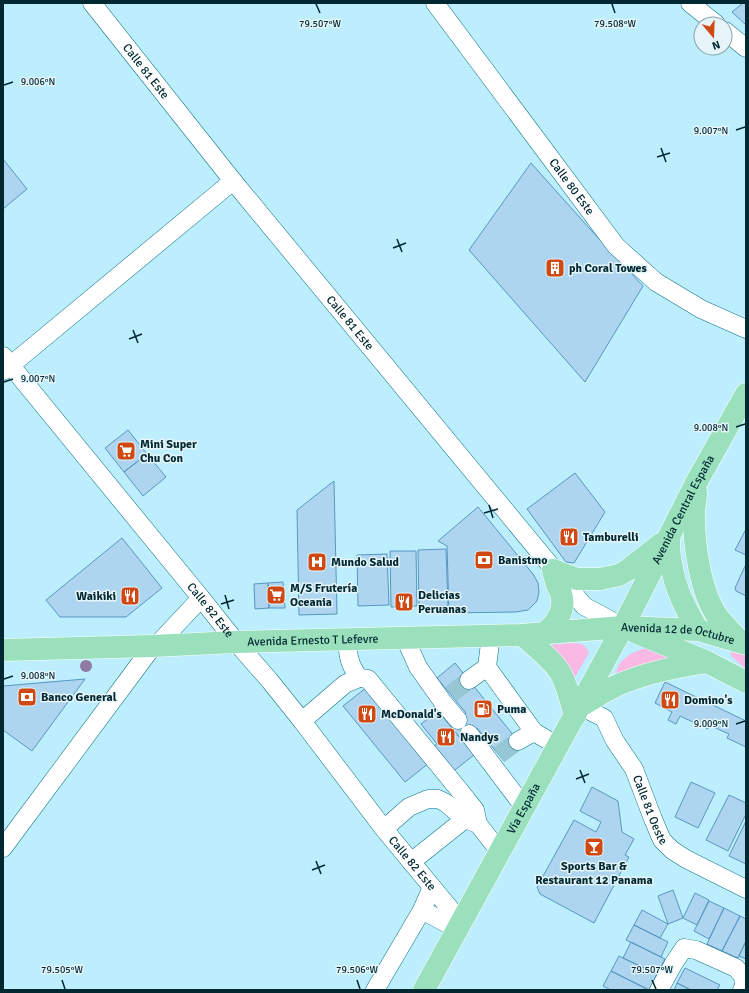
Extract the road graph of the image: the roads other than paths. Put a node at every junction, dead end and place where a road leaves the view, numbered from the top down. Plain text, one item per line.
1 (92, 3) edge
2 (435, 3) edge
3 (690, 3) edge
4 (706, 16) edge
5 (733, 37) edge
6 (746, 48) edge
7 (233, 181) junction
8 (746, 329) edge
9 (6, 364) edge
10 (746, 394) edge
11 (696, 483) junction
12 (668, 538) junction
13 (553, 570) junction
14 (201, 598) junction
15 (623, 627) junction
16 (698, 630) junction
17 (533, 634) junction
18 (491, 635) junction
19 (405, 638) junction
20 (347, 639) junction
21 (236, 642) junction
22 (744, 643) edge
23 (155, 646) junction
24 (3, 650) edge
25 (707, 662) junction
26 (487, 667) junction
27 (359, 678) junction
28 (469, 680) tunnel mouth
29 (746, 682) edge
30 (577, 711) junction
31 (458, 720) dead end
32 (302, 721) junction
33 (534, 732) junction
34 (469, 734) dead end
35 (518, 741) tunnel mouth
36 (558, 746) junction
37 (524, 807) junction
38 (471, 821) junction
39 (384, 829) junction
40 (3, 848) edge
41 (500, 852) junction
42 (411, 862) junction
43 (432, 887) junction
44 (746, 889) edge
45 (422, 910) junction
46 (459, 926) junction
47 (375, 990) edge
48 (424, 990) edge
49 (659, 990) edge
50 (742, 990) edge

1 - 7 street, Calle 81 Este
2 - 8 street, Calle 80 Este
3 - 4 street
5 - 6 street
7 - 9 street
7 - 13 street, Calle 81 Este
9 - 14 street, Calle 82 Este
10 - 11 main road, Avenida Central España
11 - 12 main road, Avenida Central España
11 - 22 main road
12 - 13 main road
12 - 15 main road, Avenida Central España
12 - 16 main road
13 - 15 street, Calle 81 Este
13 - 17 main road
14 - 21 street, Calle 82 Este
14 - 23 street
15 - 16 main road, Avenida 12 de Octubre
15 - 17 main road, Avenida Ernesto T Lefevre
15 - 25 main road, Avenida 12 de Octubre
15 - 30 main road, Vía España
16 - 22 main road, Avenida 12 de Octubre
17 - 18 main road, Avenida Ernesto T Lefevre
17 - 30 main road
18 - 19 main road, Avenida Ernesto T Lefevre
18 - 26 street
19 - 20 main road, Avenida Ernesto T Lefevre
19 - 31 street
20 - 21 main road, Avenida Ernesto T Lefevre
20 - 27 street
21 - 23 main road, Avenida Ernesto T Lefevre
21 - 32 street, Calle 82 Este
23 - 24 main road, Avenida Ernesto T Lefevre
23 - 40 street
25 - 29 main road, Avenida 12 de Octubre
25 - 30 main road
26 - 28 street
26 - 33 street
27 - 32 street
27 - 38 street
30 - 36 main road, Vía España
30 - 44 street, Calle 81 Oeste
32 - 39 street, Calle 82 Este
33 - 35 street
33 - 36 street
34 - 37 street
36 - 37 main road, Vía España
37 - 41 main road, Vía España
38 - 39 street
38 - 41 street
38 - 42 street
39 - 42 street, Calle 82 Este
41 - 46 main road, Vía España
42 - 43 street, Calle 82 Este
43 - 45 street
43 - 46 street, Calle 82 Este
45 - 46 street
45 - 47 street
46 - 48 main road, Vía España
49 - 50 street

